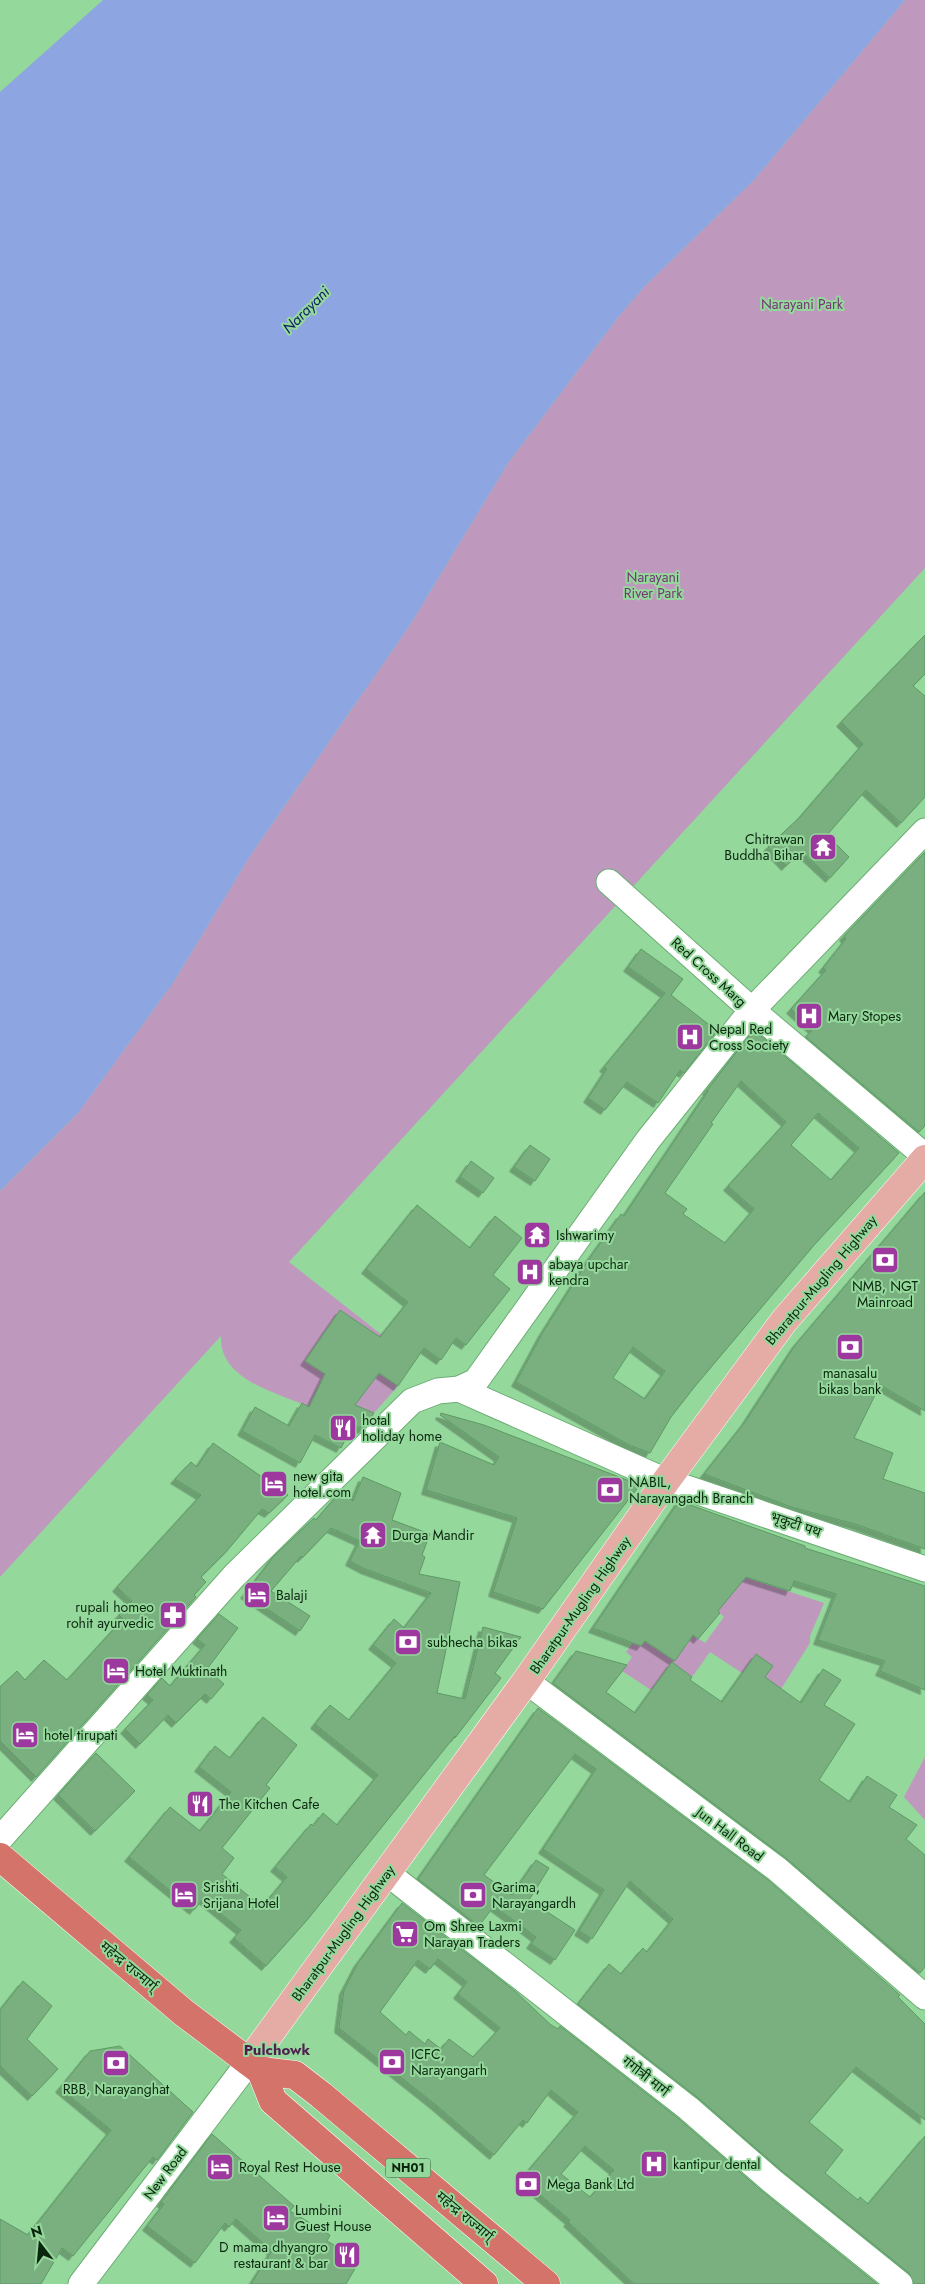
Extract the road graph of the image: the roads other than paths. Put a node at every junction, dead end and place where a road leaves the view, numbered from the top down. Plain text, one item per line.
1 (925, 831) edge
2 (608, 882) dead end
3 (752, 1010) junction
4 (925, 1158) edge
5 (459, 1389) junction
6 (666, 1481) junction
7 (925, 1568) edge
8 (526, 1681) junction
9 (0, 1839) edge
10 (0, 1856) edge
11 (387, 1873) junction
12 (925, 1997) edge
13 (255, 2066) junction
14 (81, 2284) edge
15 (484, 2284) edge
16 (546, 2284) edge
17 (900, 2284) edge

1 - 3 street
2 - 3 street, Red Cross Marg
3 - 4 street, Red Cross Marg
3 - 5 street
4 - 6 main road, Bharatpur-Mugling Highway
5 - 6 street, भृकुटी पथ
5 - 9 street
6 - 7 street, भृकुटी पथ
6 - 8 main road, Bharatpur-Mugling Highway
8 - 11 main road, Bharatpur-Mugling Highway
8 - 12 street, Jun Hall Road
10 - 13 highway, महेन्द्र राज्मार्ग्
11 - 13 main road, Bharatpur-Mugling Highway
11 - 17 street, गंगोत्री मार्ग
13 - 14 street, New Road
13 - 15 highway, NH01
13 - 16 highway, महेन्द्र राज्मार्ग् / NH01

